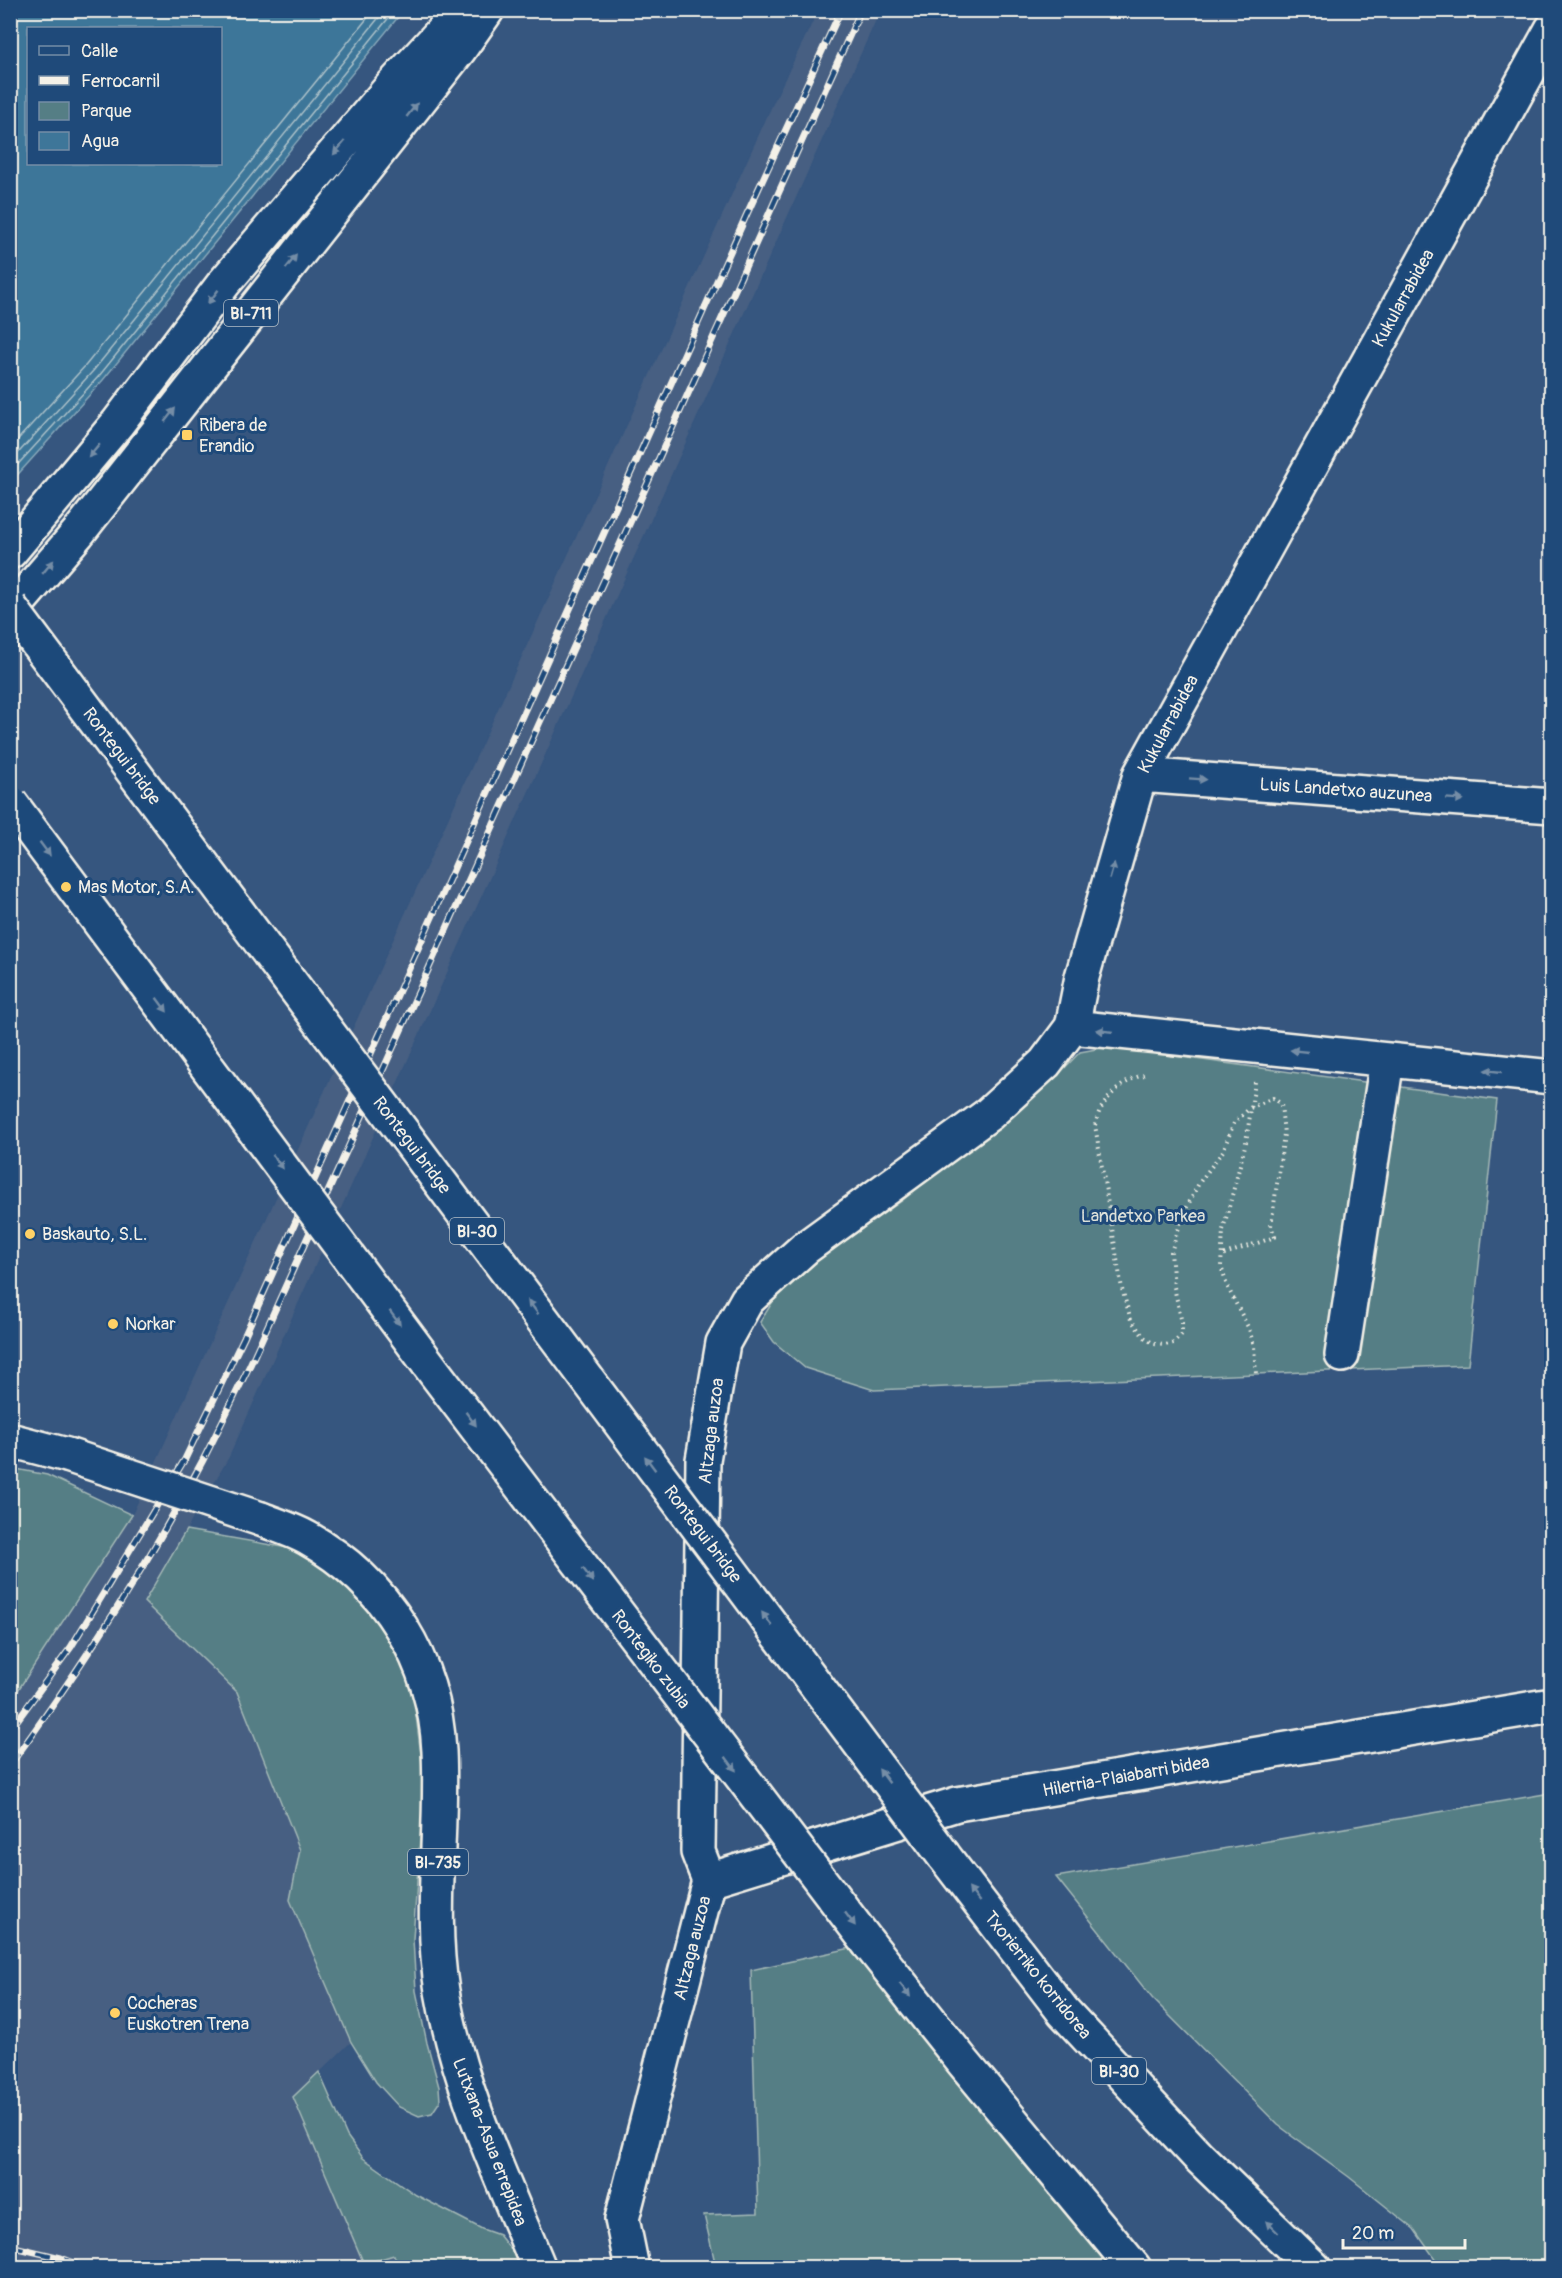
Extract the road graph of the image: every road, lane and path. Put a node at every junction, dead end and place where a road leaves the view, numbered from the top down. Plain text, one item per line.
1 (462, 10) edge
2 (487, 10) edge
3 (1541, 10) edge
4 (1544, 41) edge
5 (10, 552) edge
6 (10, 607) edge
7 (10, 612) edge
8 (1140, 775) junction
9 (10, 802) edge
10 (1551, 806) edge
11 (1072, 1028) junction
12 (1387, 1060) junction
13 (1152, 1073) dead end
14 (1256, 1077) dead end
15 (1551, 1077) edge
16 (1250, 1108) junction
17 (1222, 1255) junction
18 (1342, 1355) dead end
19 (1256, 1374) dead end
20 (10, 1440) edge
21 (1551, 1705) edge
22 (944, 1856) joint
23 (709, 1880) junction
24 (1035, 2149) junction
25 (539, 2268) edge
26 (632, 2268) edge
27 (1134, 2268) edge
28 (1148, 2268) edge
29 (1314, 2268) edge

1 -> 5 main road, BI-711
7 -> 2 main road, BI-711
3 - 4 main road
4 - 8 main road, Kukularrabidea
22 -> 6 main road, Rontegui bridge / BI-30, bridge
8 -> 10 main road, Luis Landetxo auzunea
11 -> 8 main road, Kukularrabidea
9 -> 24 main road, Rontegiko zubia, bridge
12 -> 11 main road
11 - 23 main road, Altzaga auzoa
15 -> 12 main road
12 - 18 main road
13 - 16 path
14 - 16 path
16 - 17 path
16 - 17 path
17 - 19 path
20 - 25 main road, Lutxana-Asua errepidea / BI-735, bridge
21 - 23 main road, Hilerria-Plaiabarri bidea
29 -> 22 main road, Txorierriko korridorea / BI-30
23 - 26 main road, Altzaga auzoa
24 - 27 main road
24 - 28 main road

